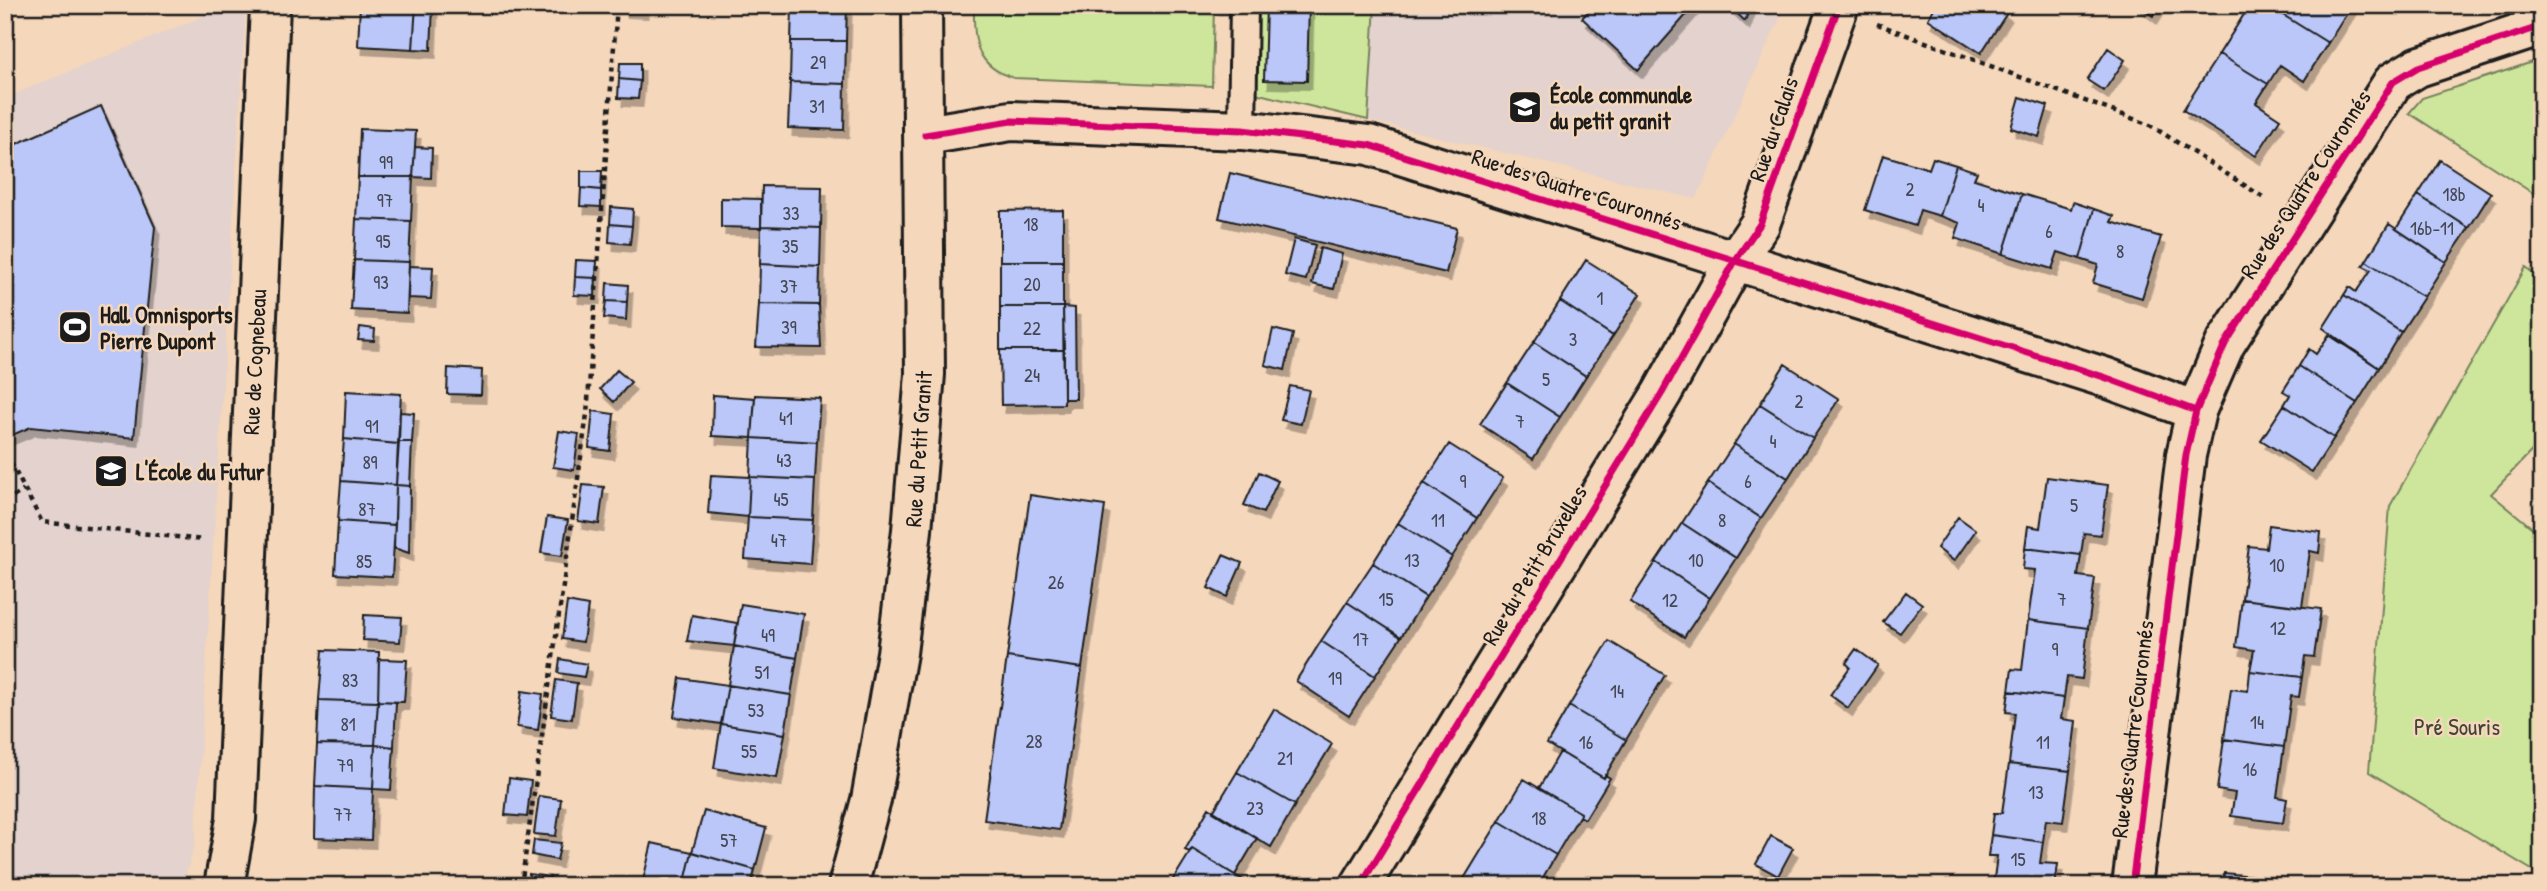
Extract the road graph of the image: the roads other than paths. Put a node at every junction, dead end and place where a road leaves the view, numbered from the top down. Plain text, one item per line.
1 (270, 5) edge
2 (922, 5) edge
3 (1244, 5) edge
4 (1838, 7) edge
5 (2542, 26) edge
6 (1242, 130) junction
7 (925, 135) junction
8 (1735, 261) junction
9 (2196, 411) junction
10 (225, 886) edge
11 (848, 886) edge
12 (1360, 886) edge
13 (2132, 886) edge

1 - 10 street, Rue de Cognebeau
2 - 7 street, Rue du Petit Granit
3 - 6 lane
4 - 8 street, Rue du Calais
5 - 9 street, Rue des Quatre Couronnés
6 - 7 street, Rue des Quatre Couronnés
6 - 8 street, Rue des Quatre Couronnés
7 - 11 street, Rue du Petit Granit
8 - 9 street, Rue des Quatre Couronnés
8 - 12 street, Rue du Petit Bruxelles
9 - 13 street, Rue des Quatre Couronnés

